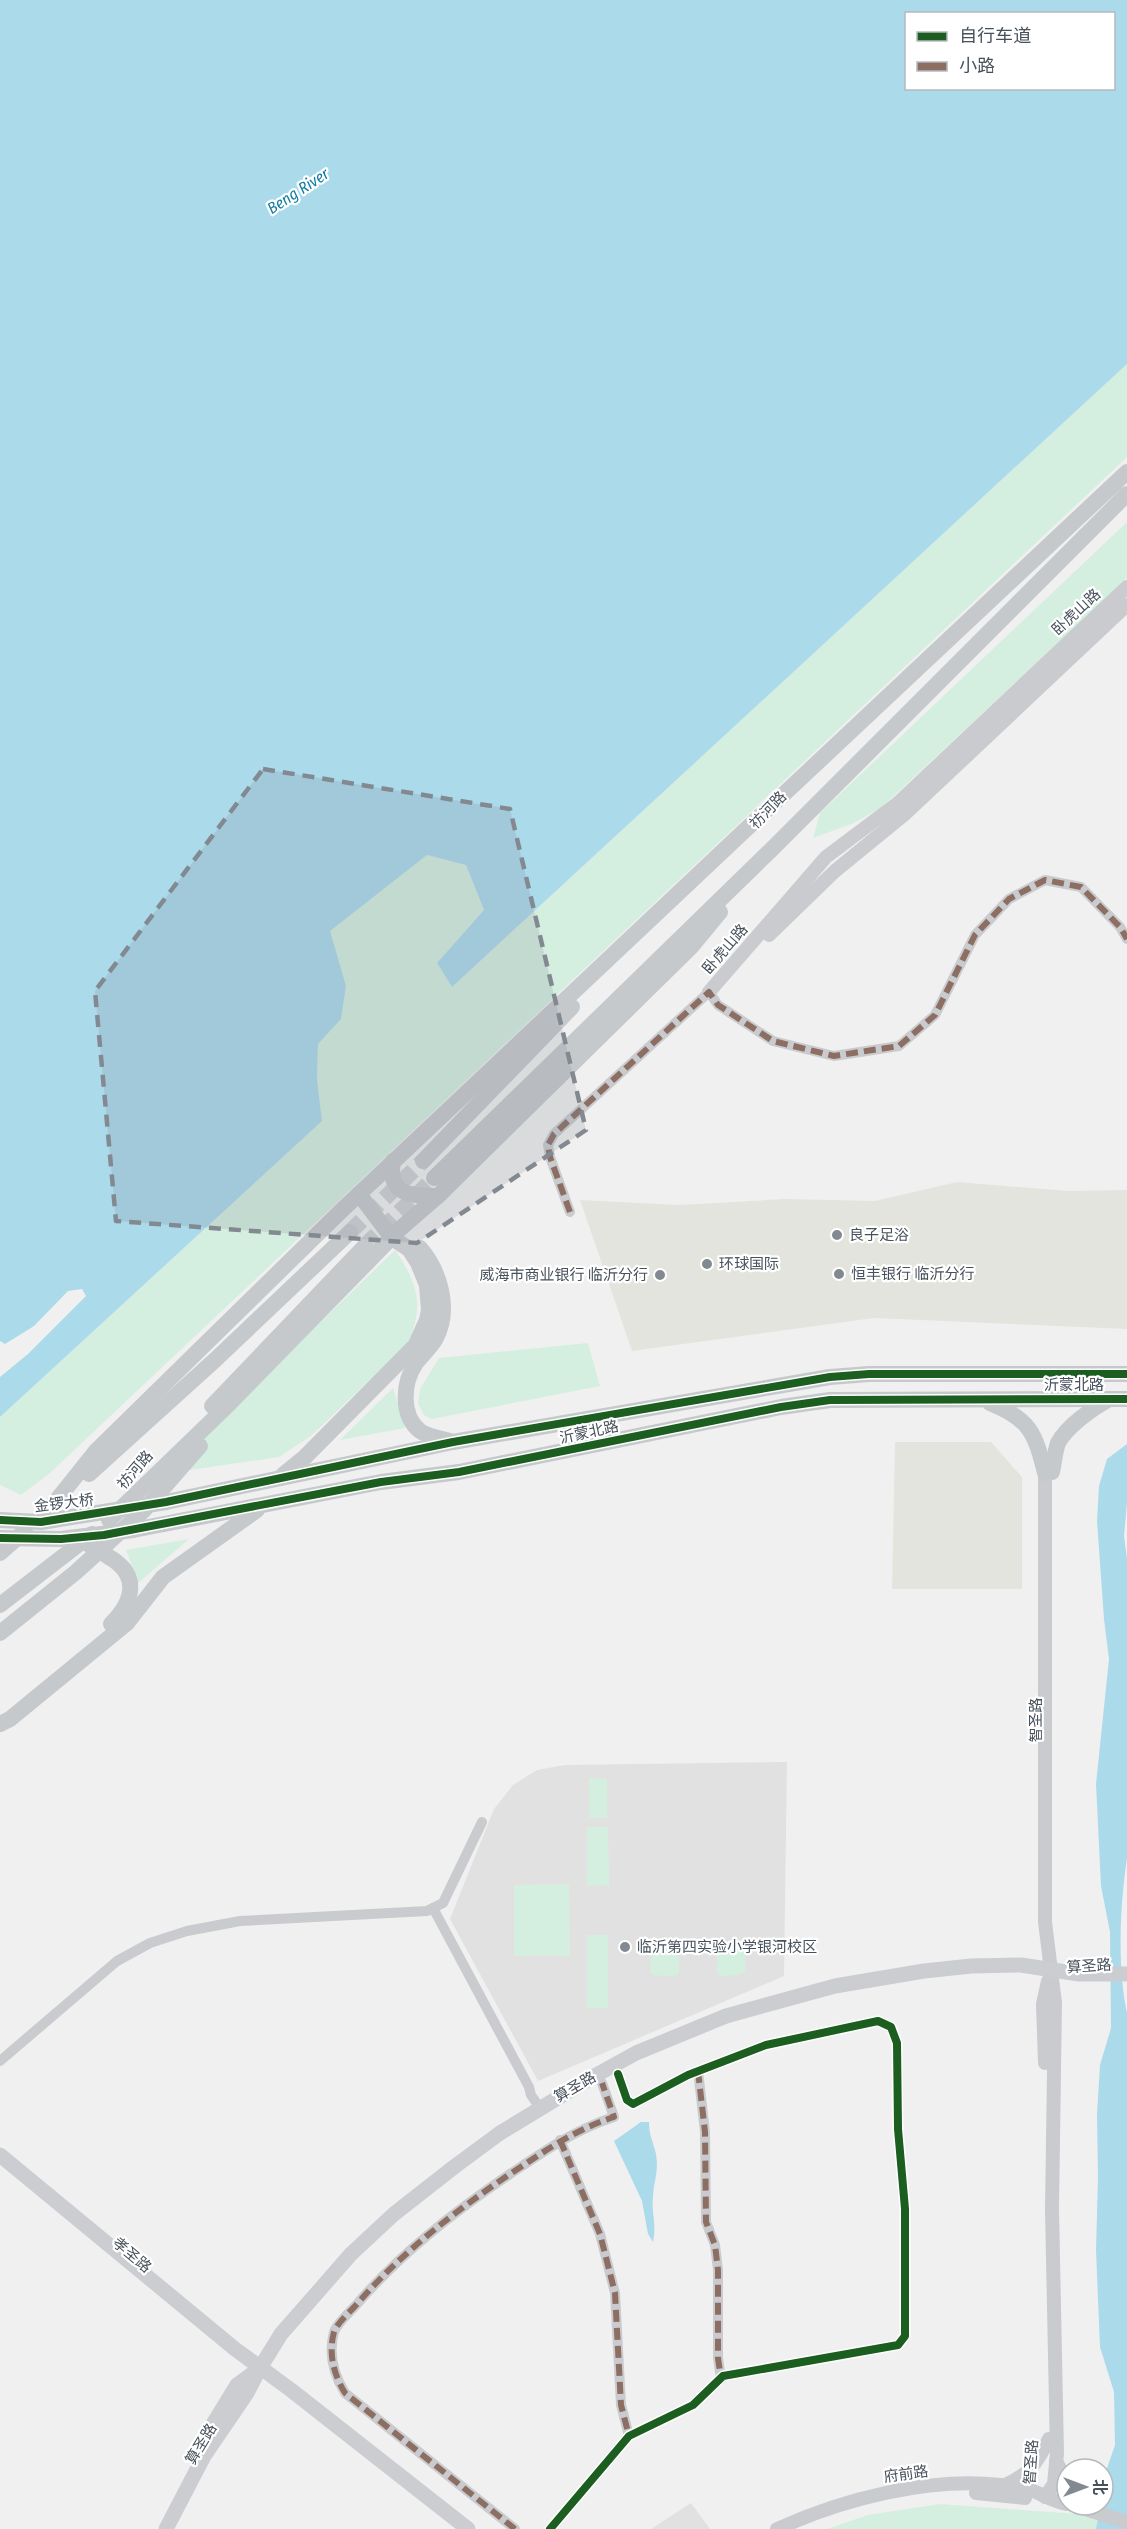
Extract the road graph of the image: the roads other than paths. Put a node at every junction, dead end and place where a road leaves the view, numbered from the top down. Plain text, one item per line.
1 (1127, 472) edge
2 (1127, 494) edge
3 (1127, 587) edge
4 (1127, 605) edge
5 (776, 801) junction
6 (773, 848) junction
7 (1127, 939) edge
8 (709, 992) junction
9 (393, 1161) junction
10 (423, 1161) tunnel mouth
11 (434, 1178) tunnel mouth
12 (359, 1194) junction
13 (438, 1196) junction
14 (570, 1212) dead end
15 (350, 1232) tunnel mouth
16 (397, 1233) junction
17 (365, 1246) tunnel mouth
18 (292, 1341) junction
19 (1127, 1374) edge
20 (981, 1399) junction
21 (1109, 1399) junction
22 (1127, 1399) edge
23 (453, 1442) junction
24 (1049, 1473) junction
25 (281, 1477) junction
26 (165, 1502) joint
27 (262, 1506) junction
28 (48, 1511) junction
29 (0, 1520) edge
30 (109, 1520) junction
31 (0, 1538) edge
32 (69, 1538) junction
33 (0, 1553) edge
34 (0, 1605) edge
35 (0, 1633) edge
36 (0, 1719) edge
37 (0, 1724) edge
38 (482, 1822) dead end
39 (433, 1908) junction
40 (1127, 1964) edge
41 (1050, 1969) junction
42 (1100, 1969) junction
43 (1127, 1974) edge
44 (0, 2061) edge
45 (698, 2071) junction
46 (618, 2074) junction
47 (602, 2083) junction
48 (540, 2108) junction
49 (560, 2140) junction
50 (0, 2146) edge
51 (0, 2155) edge
52 (260, 2368) junction
53 (721, 2379) junction
54 (629, 2436) junction
55 (1049, 2439) junction
56 (1056, 2457) edge
57 (1055, 2472) edge
58 (1003, 2486) junction
59 (1055, 2496) edge
60 (1045, 2497) junction
61 (1055, 2500) edge
62 (1111, 2517) edge
63 (1127, 2522) edge
64 (155, 2529) edge
65 (166, 2529) edge
66 (457, 2529) edge
67 (468, 2529) edge
68 (515, 2529) edge
69 (550, 2529) edge
70 (777, 2529) edge
71 (798, 2529) edge

1 - 5 main road, 祊河路
2 - 6 main road, 祊河路
3 - 8 street, 卧虎山路
4 - 8 street, 卧虎山路
5 - 9 main road
5 - 10 main road, 祊河路
6 - 11 main road, 祊河路
6 - 13 main road
7 - 8 street
8 - 14 street
9 - 12 main road
9 - 13 main road
12 - 16 main road
12 - 28 main road
13 - 16 main road
15 - 28 main road, 祊河路
16 - 18 main road
16 - 23 main road
16 - 25 main road
17 - 30 main road, 祊河路
18 - 30 main road
18 - 35 main road
19 - 23 main road, 沂蒙北路
20 - 21 main road, 沂蒙北路
20 - 24 main road
20 - 27 main road, 沂蒙北路
21 - 22 main road, 沂蒙北路
21 - 24 main road
23 - 25 main road, 沂蒙北路
24 - 41 street, 智圣路
25 - 26 main road, 沂蒙北路
26 - 29 main road, 金锣大桥, bridge
27 - 32 main road, 沂蒙北路, bridge
27 - 37 main road
28 - 33 main road, 祊河路
30 - 34 main road, 祊河路
31 - 32 main road, bridge
32 - 36 main road, bridge
38 - 39 street
39 - 44 street
39 - 48 street
40 - 42 main road, 算圣路
41 - 42 main road, 算圣路
41 - 46 main road, 算圣路
41 - 48 main road, 算圣路
41 - 55 street, 智圣路
41 - 56 street, 智圣路
42 - 43 main road, 算圣路
45 - 46 street
45 - 53 street
45 - 53 street
46 - 47 main road, 算圣路
47 - 49 street
47 - 52 main road, 算圣路
48 - 52 main road, 算圣路
49 - 54 street
49 - 68 street
50 - 52 main road, 孝圣路
51 - 52 main road, 孝圣路
52 - 64 main road, 算圣路
52 - 65 main road, 算圣路
52 - 66 main road, 孝圣路
52 - 67 main road, 孝圣路
53 - 54 street
54 - 69 street
55 - 58 street
55 - 60 street, 智圣路
57 - 60 street, 智圣路
58 - 60 street, 府前路
58 - 70 street, 府前路
59 - 60 street, 府前路
60 - 61 street, 府前路
60 - 71 street, 府前路
62 - 63 street

